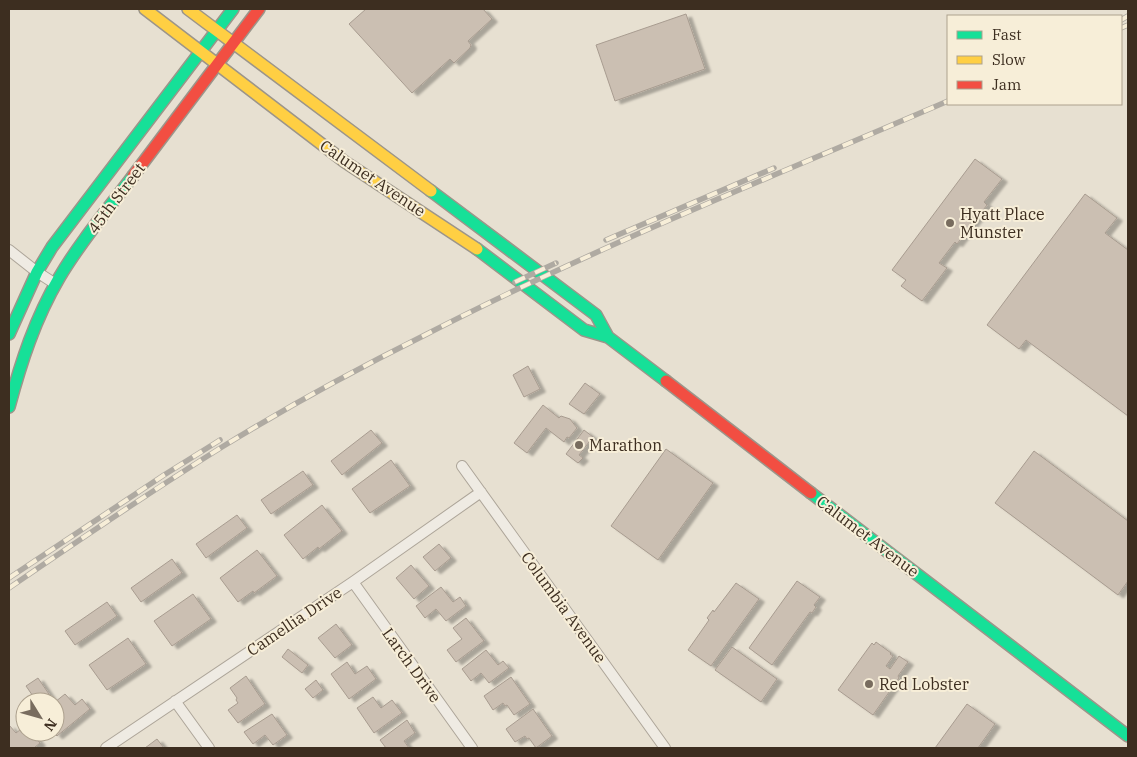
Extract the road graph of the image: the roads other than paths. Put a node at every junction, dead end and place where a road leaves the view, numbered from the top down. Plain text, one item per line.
1 (145, 9) edge
2 (188, 9) edge
3 (233, 9) edge
4 (259, 9) edge
5 (217, 30) junction
6 (233, 42) junction
7 (201, 52) junction
8 (217, 64) junction
9 (9, 250) edge
10 (37, 272) junction
11 (54, 284) junction
12 (9, 334) edge
13 (608, 337) junction
14 (9, 407) edge
15 (462, 466) dead end
16 (481, 492) junction
17 (353, 582) junction
18 (175, 701) junction
19 (1128, 736) edge
20 (106, 748) edge
21 (209, 748) edge
22 (472, 748) edge
23 (666, 748) edge

1 - 7 main road, Calumet Avenue
2 - 5 main road, Calumet Avenue
3 - 5 main road, 45th Street
4 - 6 main road, 45th Street
5 - 6 main road, Calumet Avenue
5 - 7 main road, 45th Street
6 - 8 main road, 45th Street
6 - 13 main road, Calumet Avenue
7 - 8 main road, Calumet Avenue
7 - 10 main road, 45th Street
8 - 11 main road, 45th Street
8 - 13 main road, Calumet Avenue
9 - 10 street
10 - 11 street
10 - 12 main road, 45th Street
11 - 14 main road, 45th Street
13 - 19 main road, Calumet Avenue
15 - 16 street, Columbia Avenue
16 - 17 street, Camellia Drive
16 - 23 street, Columbia Avenue
17 - 18 street, Camellia Drive
17 - 22 street, Larch Drive
18 - 20 street, Camellia Drive
18 - 21 street

